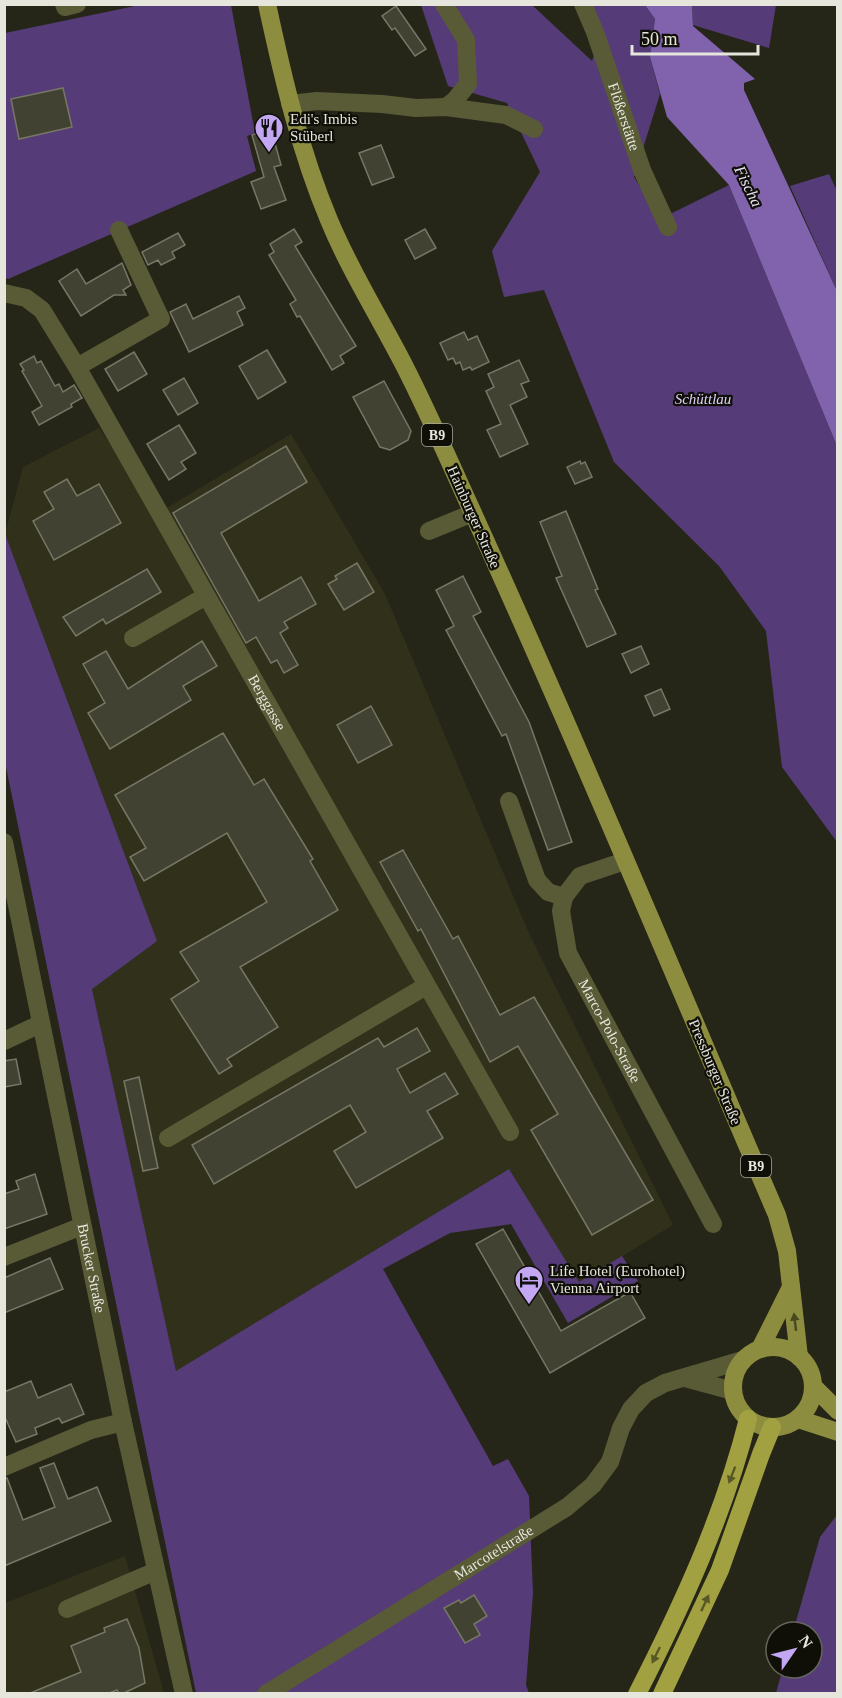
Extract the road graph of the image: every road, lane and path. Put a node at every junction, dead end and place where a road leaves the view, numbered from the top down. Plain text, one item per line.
1 (64, 4) edge
2 (77, 4) edge
3 (267, 4) edge
4 (444, 4) edge
5 (583, 4) edge
6 (290, 104) junction
7 (446, 107) junction
8 (534, 129) dead end
9 (668, 227) dead end
10 (119, 230) dead end
11 (4, 293) edge
12 (77, 367) junction
13 (473, 513) junction
14 (429, 531) dead end
15 (206, 597) junction
16 (133, 638) dead end
17 (509, 801) dead end
18 (4, 842) edge
19 (625, 861) junction
20 (564, 897) junction
21 (426, 986) junction
22 (40, 1024) junction
23 (4, 1041) edge
24 (510, 1132) dead end
25 (168, 1138) dead end
26 (713, 1224) dead end
27 (82, 1226) junction
28 (4, 1257) edge
29 (791, 1287) junction
30 (760, 1349) junction
31 (799, 1357) junction
32 (743, 1360) junction
33 (685, 1378) junction
34 (813, 1386) junction
35 (733, 1391) junction
36 (837, 1411) edge
37 (747, 1419) junction
38 (798, 1419) junction
39 (123, 1422) junction
40 (772, 1427) junction
41 (837, 1431) edge
42 (4, 1467) edge
43 (156, 1571) junction
44 (67, 1609) dead end
45 (184, 1694) edge
46 (266, 1694) edge
47 (637, 1694) edge
48 (662, 1694) edge

1 - 2 street
3 - 6 main road, Hainburger Straße / B9
4 - 7 street
5 - 9 street, Flößerstätte
6 - 7 street
6 - 13 main road, Hainburger Straße / B9
7 - 8 street
10 - 12 street
11 - 12 street, Berggasse
12 - 15 street, Berggasse
13 - 14 street
13 - 19 main road, Hainburger Straße / B9
15 - 16 street
15 - 21 street, Berggasse
17 - 20 street
18 - 22 street, Brucker Straße
19 - 20 street
19 - 29 main road, Pressburger Straße / B9
20 - 26 street, Marco-Polo-Straße
21 - 24 street, Berggasse
21 - 25 street
22 - 23 street
22 - 27 street, Brucker Straße
27 - 28 street
27 - 39 street, Brucker Straße
29 - 30 main road
31 -> 29 main road, Pressburger Straße / B9
30 - 31 main road
30 - 32 main road
31 - 34 main road, B9
32 - 33 street, Marcotelstraße
32 - 35 main road
33 - 35 street
33 - 46 street, Marcotelstraße
34 - 36 main road, B9
34 - 38 main road
35 - 37 main road
37 - 40 main road
37 -> 47 highway
38 - 40 main road
38 - 41 main road
39 - 42 street
39 - 43 street, Brucker Straße
48 -> 40 highway
43 - 44 street
43 - 45 street, Brucker Straße

